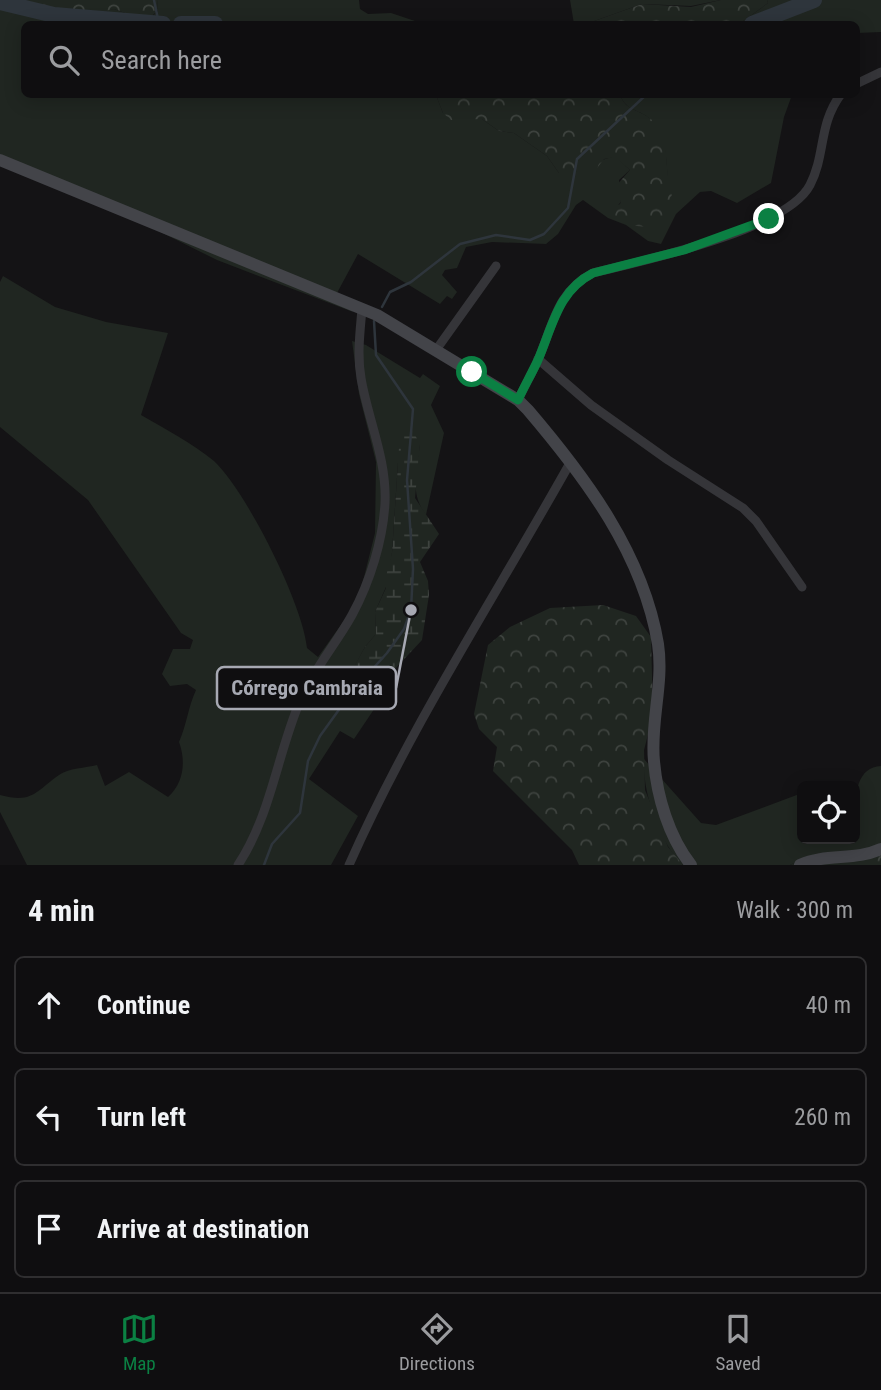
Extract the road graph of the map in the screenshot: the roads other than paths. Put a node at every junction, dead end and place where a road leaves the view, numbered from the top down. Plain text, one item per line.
1 (881, 72) edge
2 (860, 82) edge
3 (838, 98) edge
4 (0, 160) edge
5 (496, 266) dead end
6 (362, 309) junction
7 (436, 349) junction
8 (538, 359) junction
9 (518, 400) junction
10 (570, 463) junction
11 (802, 587) dead end
12 (881, 849) edge
13 (239, 865) edge
14 (349, 865) edge
15 (691, 865) edge
16 (800, 865) edge

1 - 2 street
3 - 8 street
4 - 6 street
5 - 7 street
6 - 7 street
6 - 13 street
7 - 9 street
8 - 9 street
8 - 11 street
9 - 10 street
10 - 14 street
10 - 15 street
12 - 16 street

